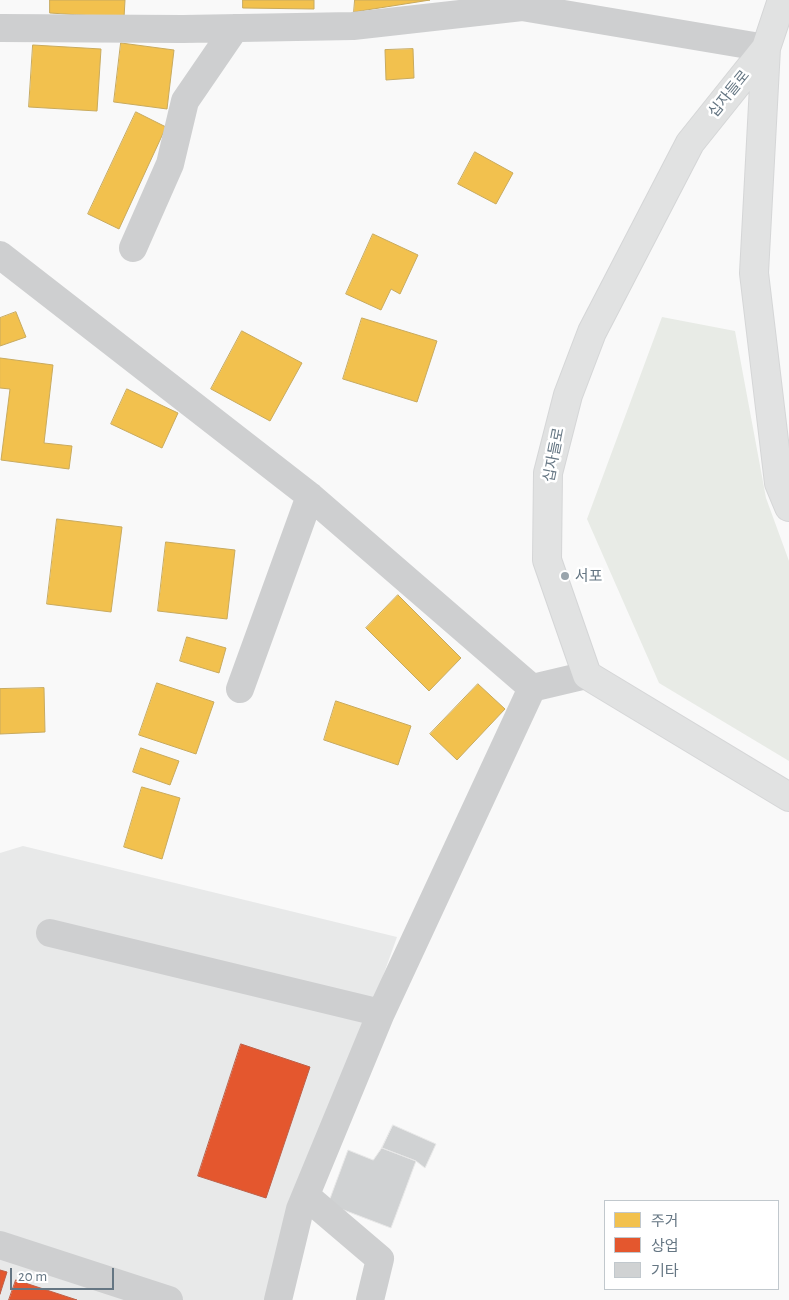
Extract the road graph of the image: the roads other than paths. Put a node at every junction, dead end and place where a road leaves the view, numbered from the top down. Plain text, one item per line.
1 (782, 0) edge
2 (0, 28) edge
3 (234, 28) junction
4 (766, 48) junction
5 (133, 248) dead end
6 (0, 255) edge
7 (310, 496) junction
8 (789, 507) edge
9 (587, 675) junction
10 (532, 688) junction
11 (240, 689) dead end
12 (789, 797) edge
13 (50, 933) dead end
14 (381, 1013) junction
15 (306, 1196) junction
16 (0, 1244) edge
17 (169, 1300) edge
18 (278, 1300) edge
19 (370, 1300) edge

1 - 4 main road, 십자들로
2 - 3 street
3 - 4 street
3 - 5 street
4 - 8 main road, 십자들로
4 - 9 main road, 십자들로
6 - 7 street
7 - 10 street
7 - 11 street
9 - 10 street
9 - 12 main road
10 - 14 street
13 - 14 street
14 - 15 street
15 - 18 street
15 - 19 street
16 - 17 street

